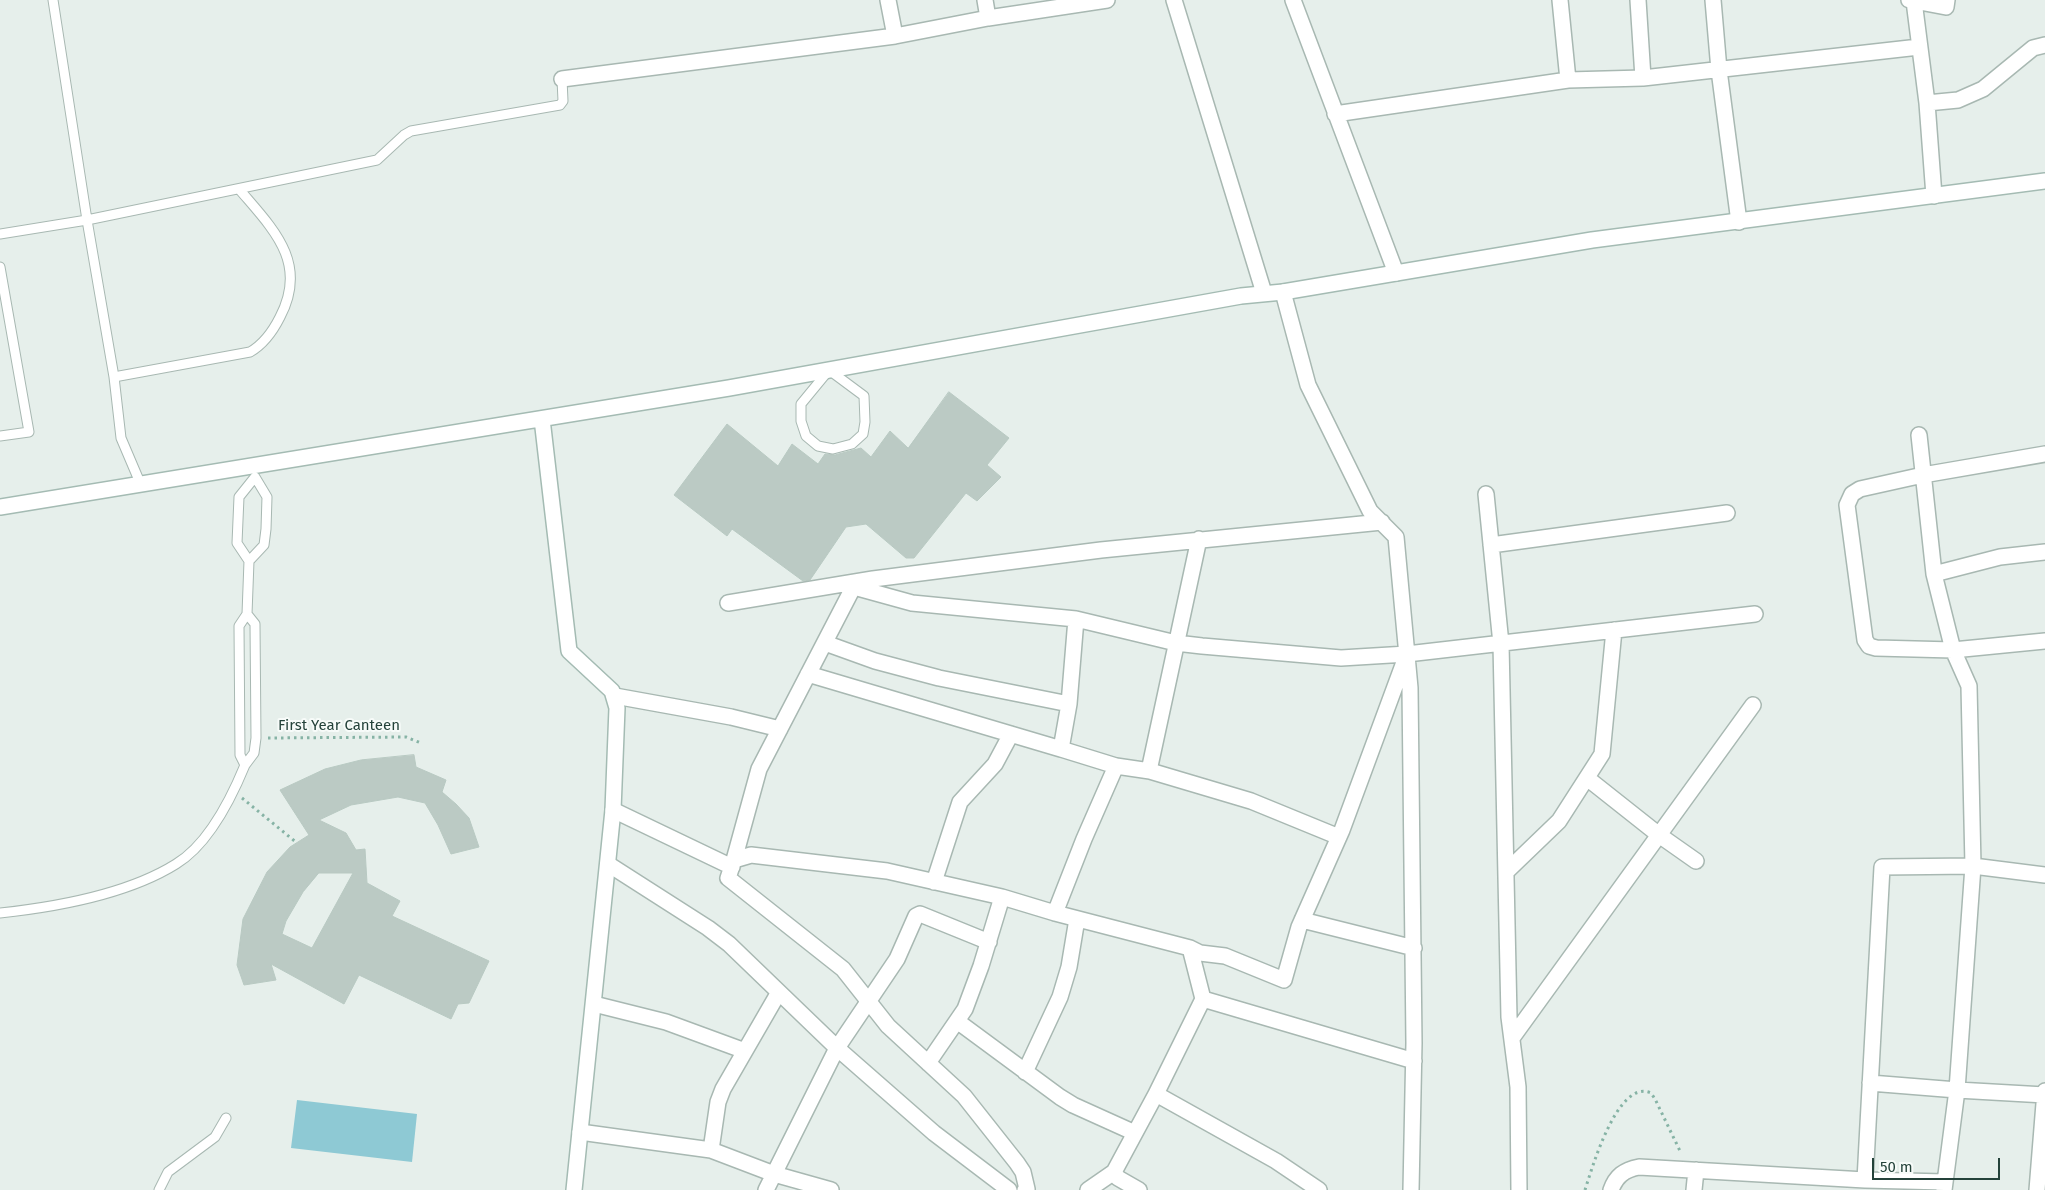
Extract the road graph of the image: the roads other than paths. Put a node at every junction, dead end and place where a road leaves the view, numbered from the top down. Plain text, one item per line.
1 (53, 0) edge
2 (888, 0) edge
3 (985, 0) edge
4 (1107, 0) edge
5 (1174, 0) edge
6 (1293, 0) edge
7 (1560, 0) edge
8 (1638, 0) edge
9 (1713, 0) edge
10 (1912, 0) edge
11 (1947, 0) edge
12 (988, 18) junction
13 (895, 36) junction
14 (2045, 45) edge
15 (1919, 47) junction
16 (1719, 70) junction
17 (1644, 78) junction
18 (562, 80) joint
19 (1568, 80) junction
20 (1927, 103) junction
21 (1335, 114) junction
22 (2045, 181) edge
23 (239, 189) junction
24 (1934, 196) junction
25 (87, 220) junction
26 (1739, 222) junction
27 (0, 234) edge
28 (0, 269) edge
29 (1396, 273) junction
30 (1283, 292) junction
31 (1264, 293) junction
32 (829, 370) junction
33 (114, 377) junction
34 (542, 419) junction
35 (1919, 435) dead end
36 (0, 436) edge
37 (2045, 454) edge
38 (255, 472) junction
39 (1923, 475) junction
40 (141, 485) junction
41 (1486, 494) dead end
42 (0, 507) edge
43 (1727, 513) dead end
44 (1382, 522) junction
45 (1199, 539) junction
46 (1491, 545) junction
47 (2045, 552) edge
48 (249, 561) junction
49 (1934, 574) junction
50 (855, 584) junction
51 (728, 603) dead end
52 (247, 614) junction
53 (1755, 614) dead end
54 (1076, 619) junction
55 (1614, 630) junction
56 (2045, 641) edge
57 (825, 643) junction
58 (1176, 643) junction
59 (1501, 644) junction
60 (1953, 650) junction
61 (1407, 654) junction
62 (808, 674) junction
63 (615, 696) junction
64 (1069, 704) junction
65 (1753, 705) dead end
66 (780, 729) junction
67 (1011, 734) junction
68 (1061, 749) junction
69 (245, 765) junction
70 (1116, 766) junction
71 (1150, 771) junction
72 (1587, 778) junction
73 (613, 810) junction
74 (1659, 835) junction
75 (1339, 837) junction
76 (1696, 860) dead end
77 (608, 864) junction
78 (733, 864) junction
79 (1973, 866) junction
80 (1506, 872) junction
81 (2045, 875) edge
82 (934, 882) junction
83 (1002, 896) junction
84 (0, 913) edge
85 (1055, 913) junction
86 (1077, 919) junction
87 (1302, 920) junction
88 (989, 942) junction
89 (1190, 948) junction
90 (1414, 948) junction
91 (779, 992) junction
92 (1203, 999) junction
93 (868, 1001) junction
94 (594, 1004) junction
95 (957, 1021) junction
96 (1512, 1038) junction
97 (837, 1048) junction
98 (745, 1050) junction
99 (1414, 1061) junction
100 (928, 1063) junction
101 (1025, 1072) junction
102 (1870, 1083) junction
103 (1957, 1090) junction
104 (2045, 1091) edge
105 (1156, 1094) junction
106 (2045, 1095) edge
107 (226, 1118) dead end
108 (580, 1132) junction
109 (1135, 1132) junction
110 (712, 1150) junction
111 (1692, 1170) junction
112 (1114, 1172) junction
113 (774, 1174) junction
114 (1865, 1180) junction
115 (1780, 1183) edge
116 (1945, 1186) edge
117 (159, 1190) edge
118 (574, 1190) edge
119 (766, 1190) edge
120 (831, 1190) edge
121 (1009, 1190) edge
122 (1028, 1190) edge
123 (1088, 1190) edge
124 (1139, 1190) edge
125 (1319, 1190) edge
126 (1412, 1190) edge
127 (1519, 1190) edge
128 (1611, 1190) edge
129 (1694, 1190) edge
130 (2038, 1190) edge

1 - 25 lane
2 - 13 street
3 - 12 street
4 - 12 street
5 - 31 street
6 - 21 street
7 - 19 street
8 - 17 street
9 - 16 street
10 - 11 street
10 - 15 street
12 - 13 street
13 - 18 street
14 - 20 street
15 - 16 street
15 - 20 street
16 - 17 street
16 - 26 street
17 - 19 street
18 - 23 lane
19 - 21 street
20 - 24 street
21 - 29 street
22 - 24 street
23 - 25 lane
23 - 33 lane
24 - 26 street
25 - 27 lane
25 - 33 lane
26 - 29 street
28 - 36 lane
29 - 30 street
30 - 31 street
30 - 44 street
31 - 32 street
32 - 32 lane
32 - 34 street
33 - 40 lane
34 - 38 street
34 - 63 street
35 - 39 street
37 - 39 street
38 - 40 street
38 - 48 lane
38 - 48 lane
39 - 49 street
39 - 60 street
40 - 42 street
41 - 46 street
43 - 46 street
44 - 45 street
44 - 61 street
45 - 50 street
45 - 58 street
46 - 59 street
47 - 49 street
48 - 52 lane
49 - 60 street
50 - 51 street
50 - 54 street
50 - 57 street
52 - 69 lane
52 - 69 lane
53 - 55 street
54 - 58 street
54 - 64 street
55 - 59 street
55 - 72 street
56 - 60 street
57 - 62 street
57 - 64 street
58 - 61 street
58 - 71 street
59 - 61 street
59 - 80 street
60 - 79 street
61 - 75 street
61 - 90 street
62 - 66 street
62 - 67 street
63 - 66 street
63 - 73 street
64 - 68 street
65 - 74 street
66 - 78 street
67 - 68 street
67 - 82 street
68 - 70 street
69 - 84 lane
70 - 71 street
70 - 85 street
71 - 75 street
72 - 74 street
72 - 80 street
73 - 77 street
73 - 78 street
74 - 76 street
74 - 96 street
75 - 87 street
77 - 91 street
77 - 94 street
78 - 82 street
78 - 93 street
79 - 81 street
79 - 102 street
79 - 103 street
80 - 96 street
82 - 83 street
83 - 85 street
83 - 88 street
85 - 86 street
86 - 89 street
86 - 101 street
87 - 89 street
87 - 90 street
88 - 93 street
88 - 95 street
89 - 92 street
90 - 99 street
91 - 97 street
91 - 98 street
92 - 99 street
92 - 105 street
93 - 97 street
93 - 100 street
94 - 98 street
94 - 108 street
95 - 100 street
95 - 101 street
96 - 127 street
97 - 113 street
97 - 121 street
98 - 110 street
99 - 126 street
100 - 122 street
101 - 109 street
102 - 103 street
102 - 114 street
103 - 106 street
103 - 116 street
104 - 106 street
105 - 109 street
105 - 125 street
106 - 130 street
107 - 117 lane
108 - 110 street
108 - 118 street
109 - 112 street
110 - 113 street
111 - 115 street
111 - 128 street
111 - 129 street
112 - 123 street
112 - 124 street
113 - 119 street
113 - 120 street
114 - 115 street
114 - 116 street

